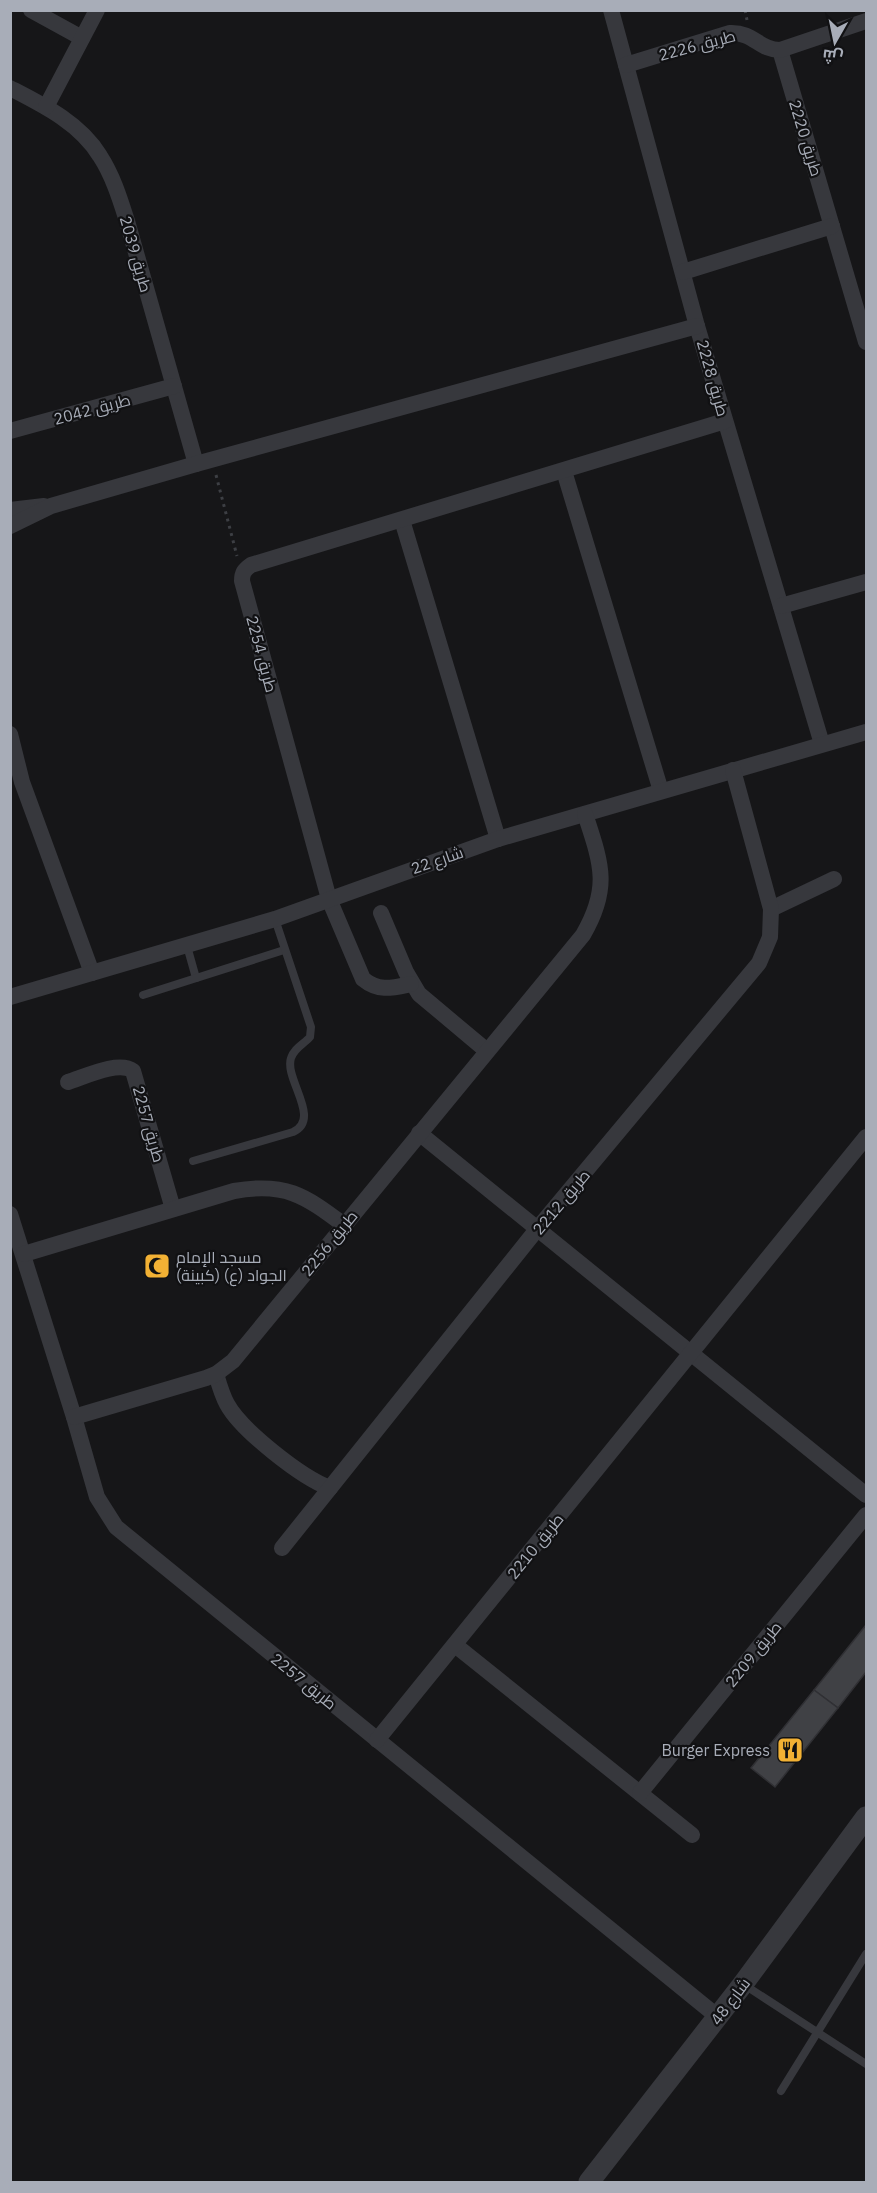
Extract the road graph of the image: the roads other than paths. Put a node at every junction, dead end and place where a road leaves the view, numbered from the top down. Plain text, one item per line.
1 (31, 10) edge
2 (97, 10) edge
3 (611, 10) edge
4 (867, 21) edge
5 (82, 38) junction
6 (780, 50) junction
7 (626, 65) junction
8 (10, 88) edge
9 (46, 107) junction
10 (832, 226) junction
11 (683, 272) junction
12 (862, 307) edge
13 (697, 326) junction
14 (867, 342) edge
15 (174, 386) junction
16 (725, 421) junction
17 (10, 431) edge
18 (204, 461) junction
19 (564, 471) junction
20 (51, 506) junction
21 (10, 510) edge
22 (402, 520) junction
23 (10, 526) edge
24 (867, 582) edge
25 (781, 606) junction
26 (867, 732) edge
27 (10, 734) edge
28 (822, 744) junction
29 (733, 770) junction
30 (661, 791) junction
31 (585, 814) junction
32 (498, 839) junction
33 (834, 879) dead end
34 (329, 899) junction
35 (771, 909) junction
36 (381, 913) dead end
37 (275, 920) junction
38 (187, 946) junction
39 (284, 950) junction
40 (92, 973) junction
41 (196, 978) junction
42 (411, 984) junction
43 (143, 995) dead end
44 (10, 997) edge
45 (487, 1051) junction
46 (68, 1082) dead end
47 (419, 1133) junction
48 (867, 1137) edge
49 (193, 1161) dead end
50 (173, 1209) junction
51 (10, 1214) edge
52 (344, 1225) junction
53 (538, 1228) junction
54 (24, 1254) junction
55 (692, 1353) junction
56 (216, 1374) junction
57 (74, 1417) junction
58 (330, 1488) junction
59 (867, 1495) edge
60 (867, 1515) edge
61 (282, 1548) dead end
62 (455, 1645) junction
63 (377, 1740) junction
64 (640, 1793) junction
65 (867, 1817) edge
66 (692, 1835) dead end
67 (867, 1954) edge
68 (743, 1984) junction
69 (718, 2017) junction
70 (817, 2033) junction
71 (867, 2064) edge
72 (781, 2091) dead end
73 (589, 2182) edge

1 - 5 street
2 - 5 street
3 - 7 street, طريق 2228
4 - 6 street
5 - 9 street
6 - 7 street, طريق 2226
6 - 10 street, طريق 2220
7 - 11 street, طريق 2228
8 - 9 street, طريق 2039
9 - 15 street, طريق 2039
10 - 11 street
10 - 12 street, طريق 2220
11 - 13 street, طريق 2228
12 - 14 street, طريق 2220
13 - 16 street, طريق 2228
13 - 18 street
15 - 17 street, طريق 2042
15 - 18 street, طريق 2039
16 - 19 street
16 - 25 street, طريق 2228
18 - 20 street
19 - 22 street
19 - 30 street
20 - 21 street
20 - 23 street
22 - 32 street
22 - 34 street, طريق 2254
24 - 25 street
25 - 28 street, طريق 2228
26 - 28 street, شارع 22
27 - 40 street
28 - 29 street, شارع 22
29 - 30 street, شارع 22
29 - 35 street, طريق 2212
30 - 31 street, شارع 22
31 - 32 street, شارع 22
31 - 45 street, طريق 2256
32 - 34 street, شارع 22
33 - 35 street
34 - 37 street, شارع 22
34 - 42 street
35 - 53 street, طريق 2212
36 - 42 street
37 - 38 street, شارع 22
37 - 39 lane
38 - 40 street, شارع 22
38 - 41 lane
39 - 41 lane
39 - 49 lane
40 - 44 street, شارع 22
41 - 43 lane
42 - 45 street
45 - 47 street, طريق 2256
46 - 50 street, طريق 2257
47 - 52 street, طريق 2256
47 - 53 street
48 - 55 street, طريق 2210
50 - 52 street
50 - 54 street
51 - 54 street, طريق 2257
52 - 56 street, طريق 2256
53 - 55 street
53 - 58 street, طريق 2212
54 - 57 street, طريق 2257
55 - 59 street
55 - 62 street, طريق 2210
56 - 57 street, طريق 2256
56 - 58 street
57 - 63 street, طريق 2257
58 - 61 street, طريق 2212
60 - 64 street, طريق 2209
62 - 63 street, طريق 2210
62 - 64 street
63 - 69 street, طريق 2257
64 - 66 street
65 - 68 street, شارع 48
67 - 70 lane
68 - 69 street, شارع 48
68 - 70 lane
69 - 73 street, شارع 48
70 - 71 lane
70 - 72 lane

